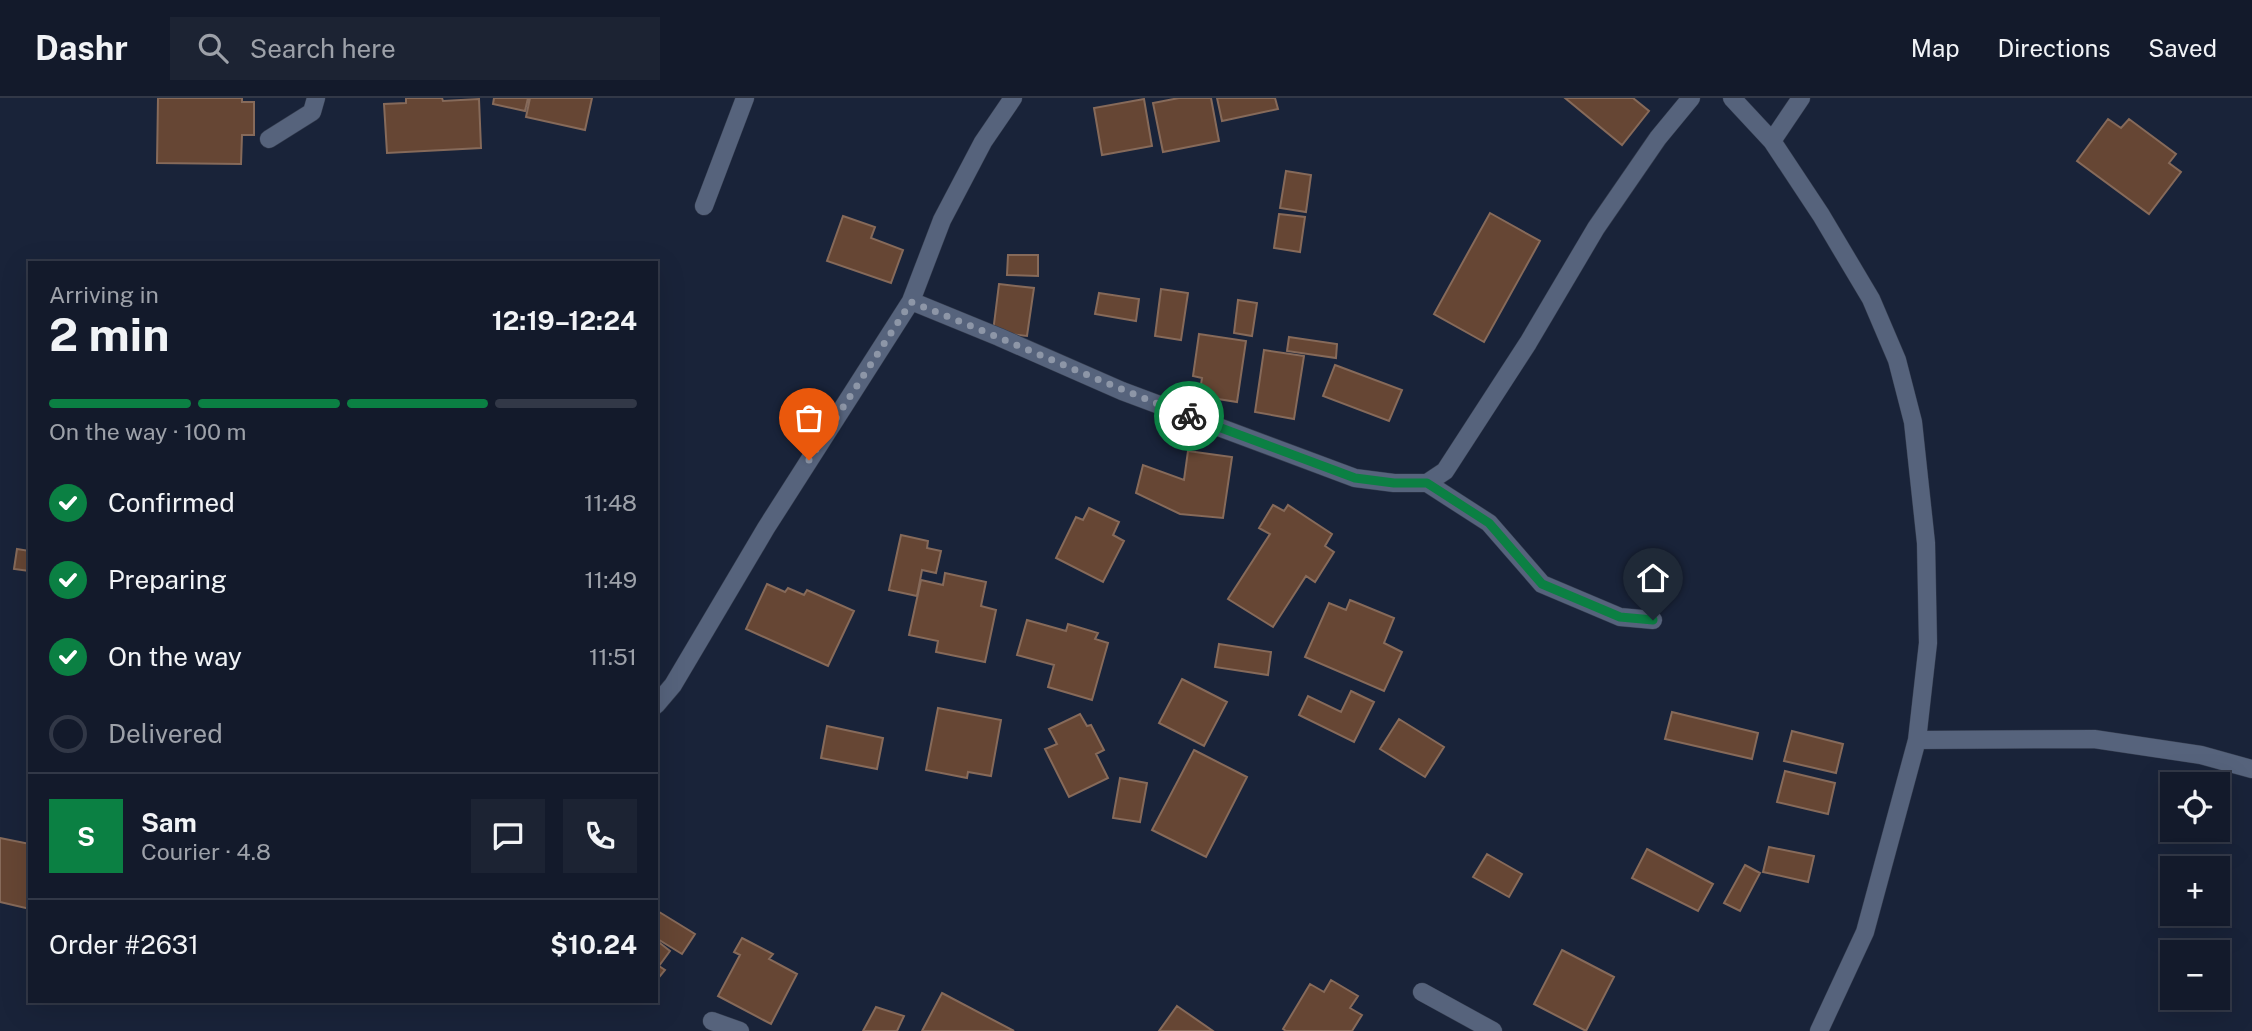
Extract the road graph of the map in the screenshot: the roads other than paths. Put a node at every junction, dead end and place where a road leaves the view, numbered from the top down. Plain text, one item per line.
1 (316, 98) edge
2 (745, 98) edge
3 (1013, 98) edge
4 (1691, 98) edge
5 (1732, 98) edge
6 (1801, 98) edge
7 (269, 139) dead end
8 (1772, 141) junction
9 (704, 206) dead end
10 (911, 302) junction
11 (1427, 483) junction
12 (1653, 620) dead end
13 (658, 703) edge
14 (1917, 740) junction
15 (2252, 769) edge
16 (1422, 992) dead end
17 (712, 1021) dead end
18 (740, 1031) edge
19 (1493, 1031) edge
20 (1819, 1031) edge

1 - 7 street
2 - 9 street
3 - 10 street
4 - 11 street
5 - 8 street
6 - 8 street
8 - 14 street
10 - 11 street
10 - 13 street
11 - 12 street
14 - 15 street
14 - 20 street
16 - 19 street
17 - 18 street

